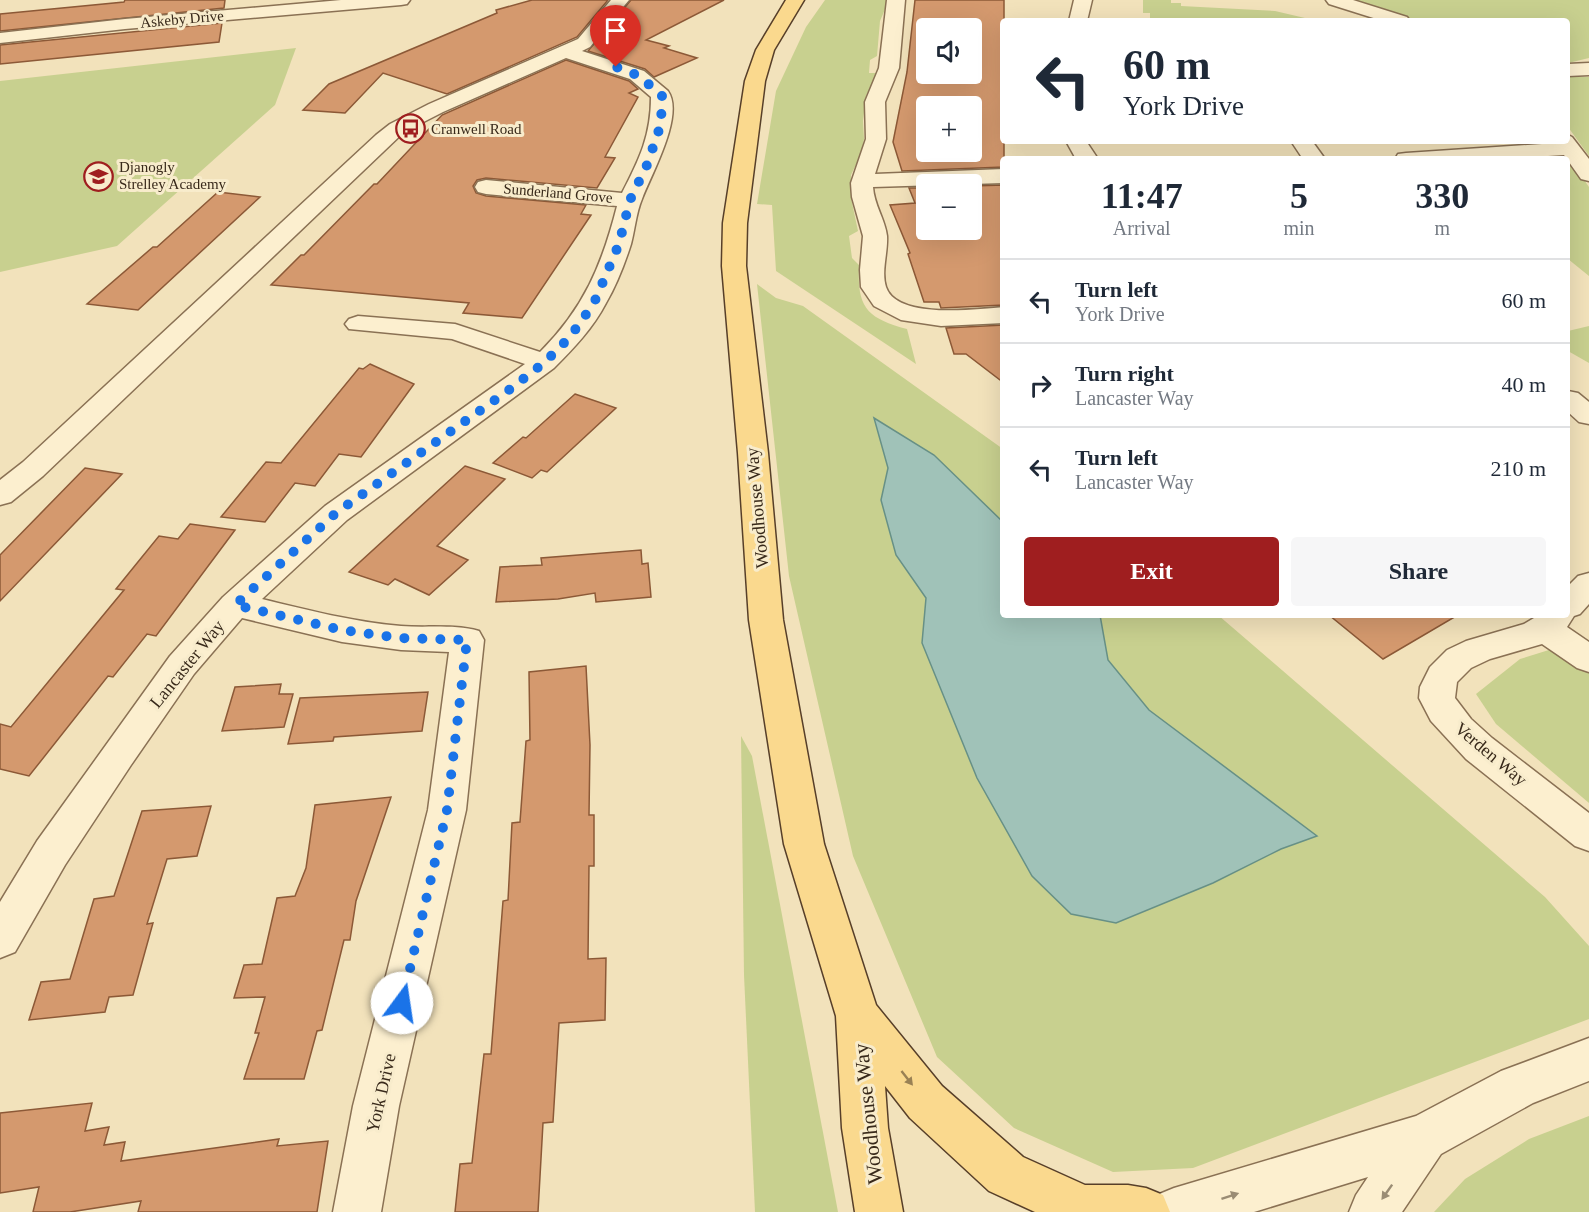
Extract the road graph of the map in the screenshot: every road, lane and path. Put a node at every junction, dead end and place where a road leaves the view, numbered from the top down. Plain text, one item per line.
1 (401, 0) edge
2 (620, 0) edge
3 (795, 0) edge
4 (896, 0) edge
5 (1083, 0) edge
6 (1335, 0) edge
7 (1079, 18) edge
8 (1392, 18) edge
9 (0, 38) edge
10 (568, 52) junction
11 (1589, 69) edge
12 (1570, 70) edge
13 (1302, 144) edge
14 (1568, 144) edge
15 (1312, 156) edge
16 (1438, 156) edge
17 (1589, 174) edge
18 (1000, 176) edge
19 (862, 180) junction
20 (486, 187) dead end
21 (630, 200) junction
22 (1000, 315) edge
23 (358, 324) dead end
24 (545, 362) junction
25 (1589, 387) edge
26 (1570, 392) edge
27 (1570, 401) edge
28 (1589, 416) edge
29 (0, 495) edge
30 (1589, 584) edge
31 (1570, 603) edge
32 (235, 605) junction
33 (1552, 618) edge
34 (1558, 618) edge
35 (1589, 659) edge
36 (1589, 835) edge
37 (0, 939) edge
38 (858, 1016) junction
39 (1589, 1059) edge
40 (1425, 1137) junction
41 (1078, 1210) edge
42 (357, 1212) edge
43 (879, 1212) edge
44 (1146, 1212) edge
45 (1174, 1212) edge
46 (1373, 1212) edge

1 - 9 street, Askeby Drive
2 - 10 street
3 - 38 main road, Woodhouse Way
4 - 19 street
5 - 7 street
6 - 8 street
10 - 21 street, Lancaster Way
10 - 29 street
11 - 12 street
13 - 15 street
14 - 16 street
14 - 17 street
18 - 19 street
19 - 22 street
20 - 21 street, Sunderland Grove
21 - 24 street, Lancaster Way
23 - 24 street
24 - 32 street, Lancaster Way
25 - 26 street
27 - 28 street
30 - 31 street, Verden Way
32 - 37 street, Lancaster Way
32 - 42 street, York Drive
33 - 36 street, Verden Way
34 - 35 street
38 -> 41 main road, Woodhouse Way
38 - 43 main road, Woodhouse Way
39 - 40 street
45 -> 40 street
40 -> 46 street
41 - 44 main road

